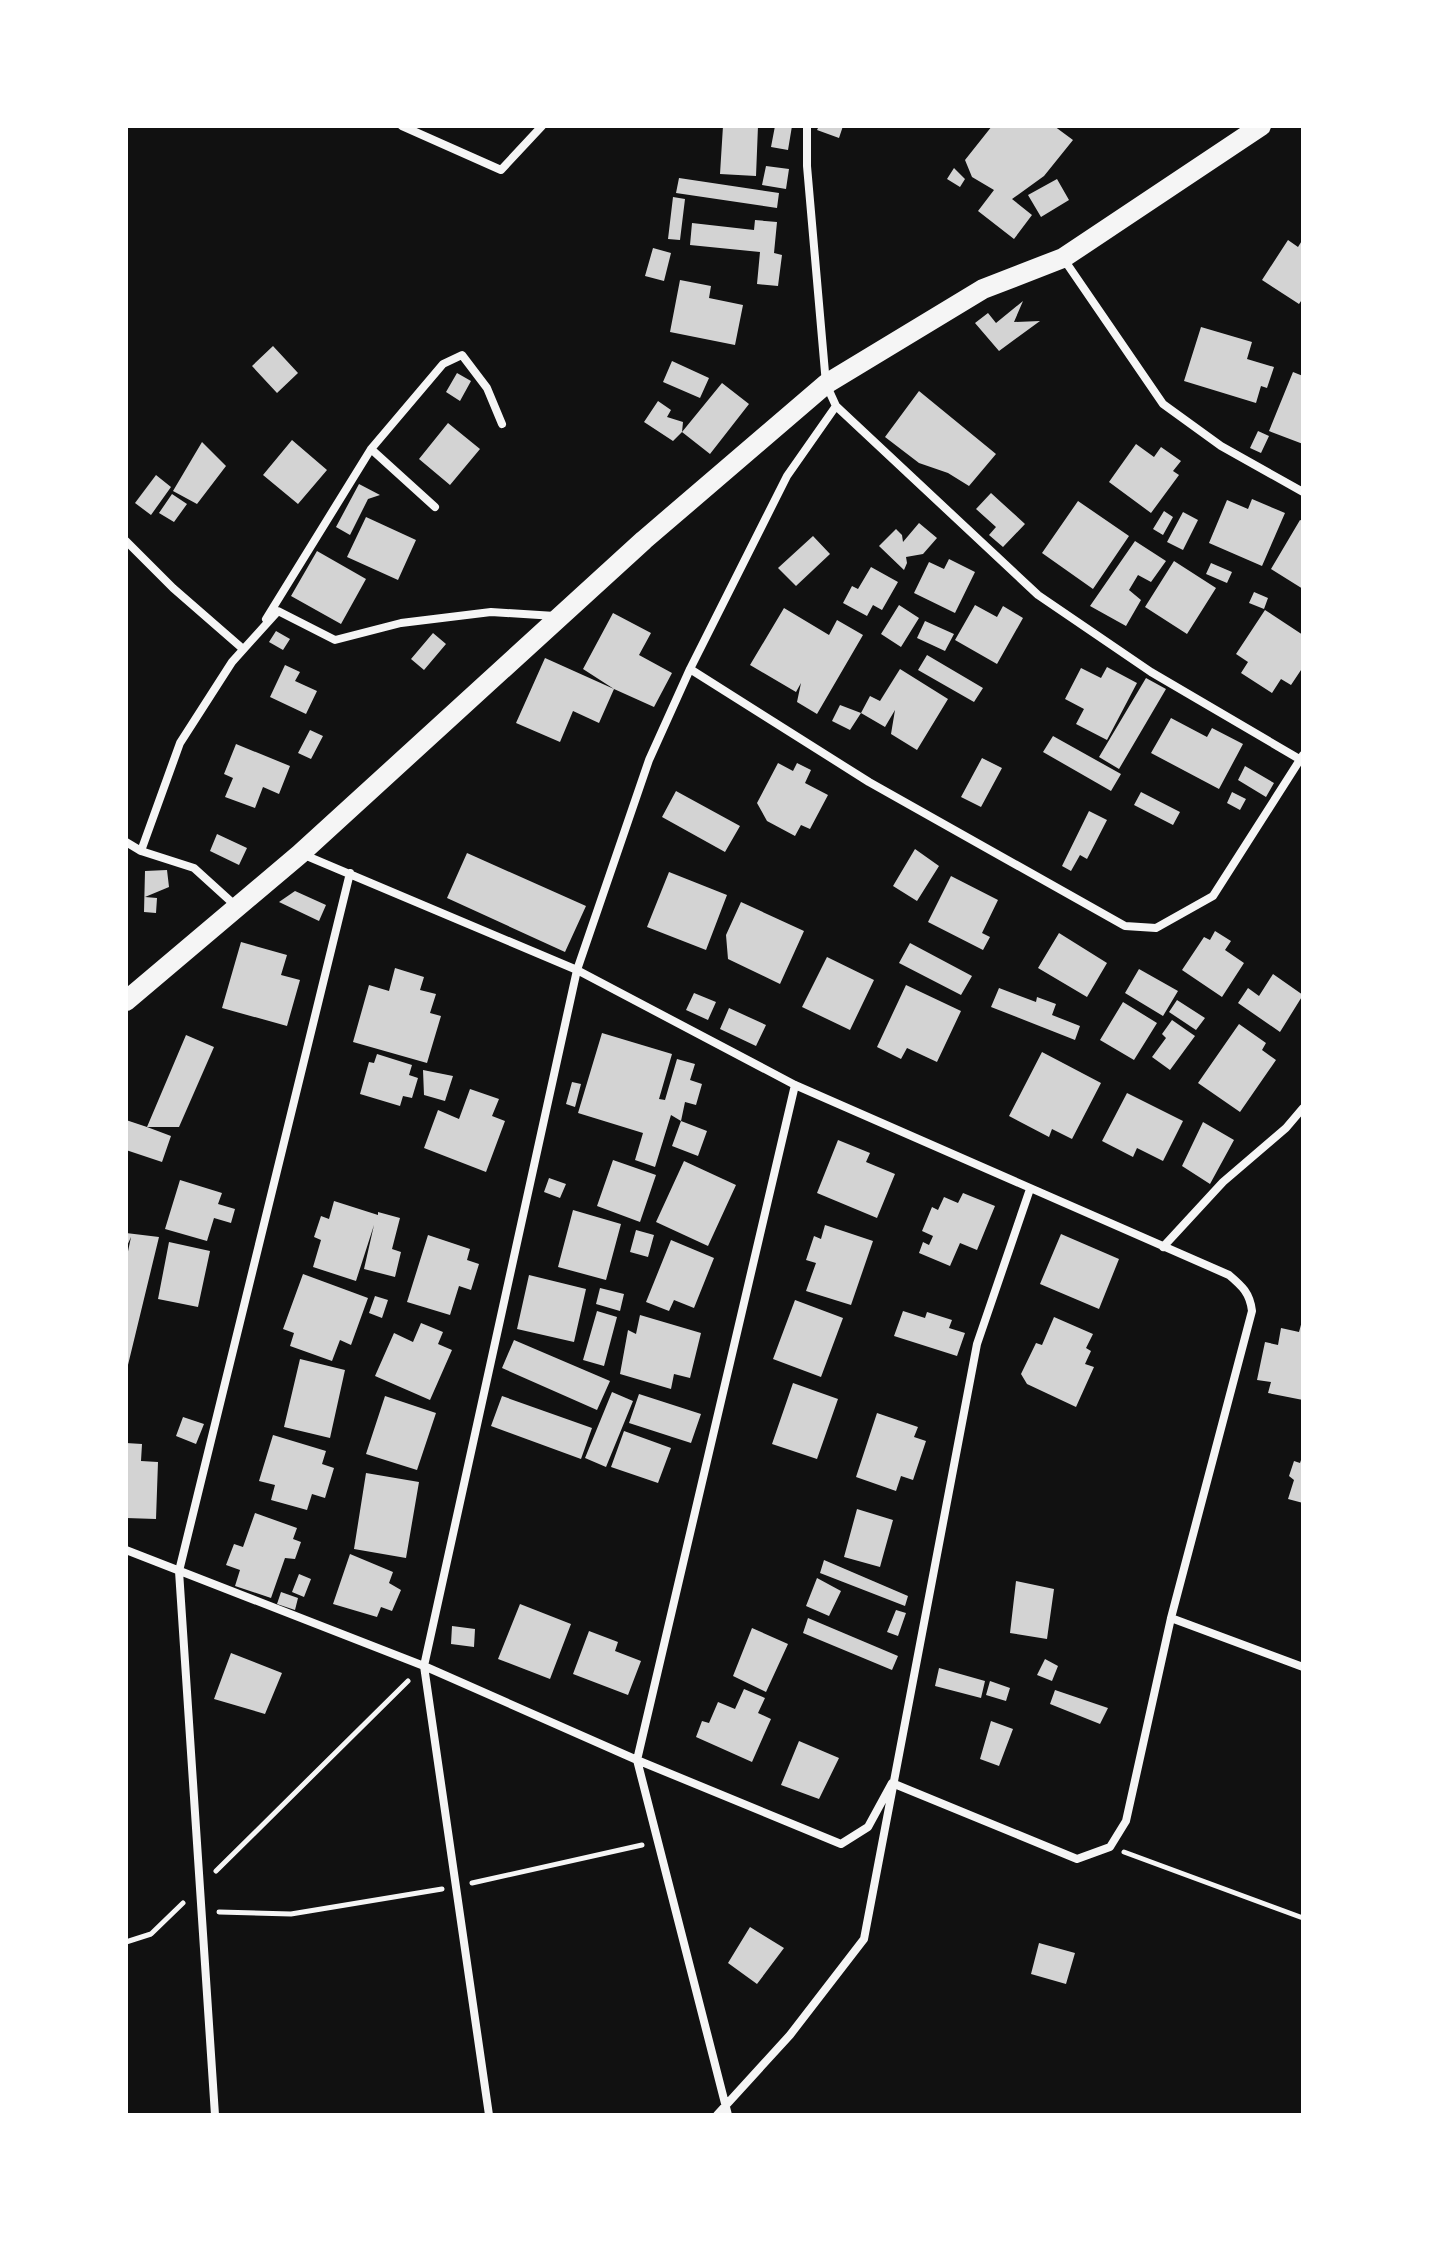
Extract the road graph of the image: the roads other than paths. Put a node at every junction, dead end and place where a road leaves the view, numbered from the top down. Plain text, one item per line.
1 (402, 126) edge
2 (542, 126) edge
3 (807, 126) edge
4 (1261, 126) edge
5 (1063, 258) junction
6 (826, 384) junction
7 (836, 406) junction
8 (502, 424) dead end
9 (371, 449) junction
10 (1303, 492) edge
11 (435, 507) dead end
12 (126, 541) edge
13 (560, 616) junction
14 (255, 636) junction
15 (243, 649) junction
16 (690, 669) junction
17 (1302, 757) edge
18 (126, 842) edge
19 (141, 851) junction
20 (300, 854) junction
21 (350, 873) junction
22 (237, 907) junction
23 (577, 970) junction
24 (126, 1001) edge
25 (795, 1085) junction
26 (1303, 1108) edge
27 (1030, 1189) junction
28 (1163, 1247) junction
29 (126, 1550) edge
30 (179, 1571) junction
31 (1171, 1618) junction
32 (424, 1666) junction
33 (1303, 1667) edge
34 (637, 1760) junction
35 (892, 1783) junction
36 (727, 2111) edge
37 (215, 2115) edge
38 (489, 2115) edge
39 (717, 2115) edge

1 - 2 street
3 - 6 street
4 - 5 main road
5 - 6 main road
5 - 10 street
6 - 7 street
6 - 13 main road
7 - 16 street
7 - 17 street
8 - 9 street
9 - 11 street
9 - 14 street
12 - 15 street
13 - 14 street
13 - 20 main road
14 - 15 street
15 - 19 street
16 - 17 street
16 - 23 street
18 - 19 street
19 - 22 street
20 - 21 street
20 - 22 main road
21 - 23 street
21 - 30 street
22 - 24 main road
23 - 25 street
23 - 32 street
25 - 27 street
25 - 34 street
26 - 28 street
27 - 28 street
27 - 35 street
28 - 31 street
29 - 30 street
30 - 32 street
30 - 37 street
31 - 33 street
31 - 35 street
32 - 34 street
32 - 38 street
34 - 35 street
34 - 36 street
35 - 36 street
36 - 39 street

